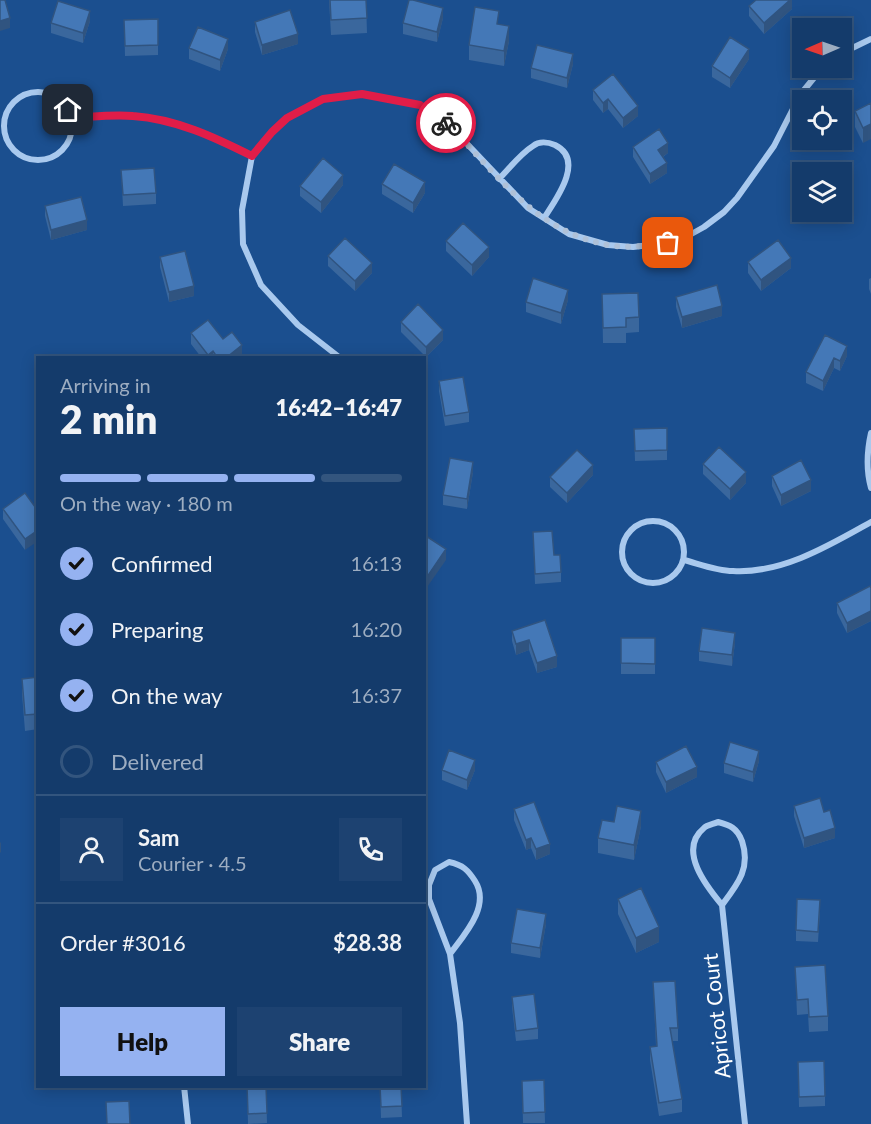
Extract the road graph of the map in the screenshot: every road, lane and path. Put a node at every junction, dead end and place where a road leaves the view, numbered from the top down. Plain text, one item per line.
1 (871, 39) edge
2 (852, 48) edge
3 (814, 78) edge
4 (72, 118) junction
5 (252, 156) junction
6 (499, 179) junction
7 (544, 218) junction
8 (338, 356) edge
9 (871, 433) edge
10 (871, 488) edge
11 (871, 522) edge
12 (684, 560) junction
13 (722, 905) junction
14 (450, 954) junction
15 (184, 1088) edge
16 (188, 1124) edge
17 (467, 1124) edge
18 (745, 1124) edge

1 - 2 street
3 - 7 street
4 - 4 street
4 - 5 street
5 - 6 street
5 - 8 street
6 - 7 street
6 - 7 street
9 - 10 street
11 - 12 street
12 - 12 street
13 - 13 street
13 - 18 street, Apricot Court
14 - 14 street
14 - 17 street
15 - 16 street

